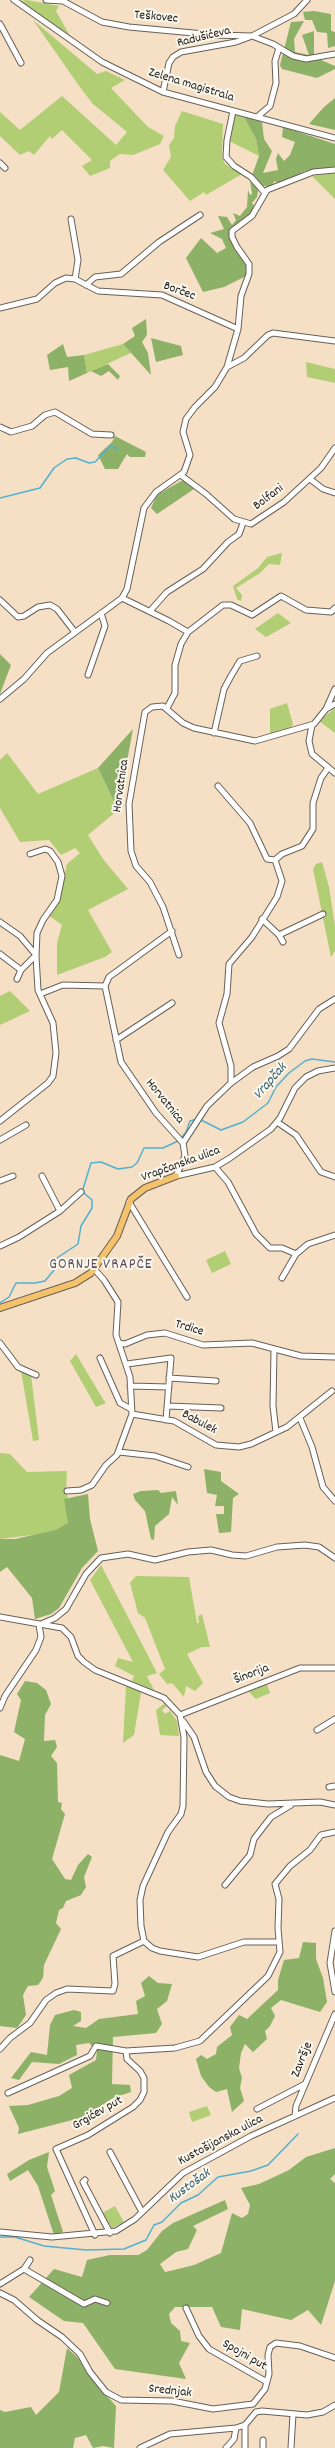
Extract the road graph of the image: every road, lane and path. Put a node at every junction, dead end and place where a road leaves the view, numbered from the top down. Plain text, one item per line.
1 (46, 0) edge
2 (64, 0) edge
3 (307, 0) edge
4 (16, 2) edge
5 (0, 24) edge
6 (252, 36) junction
7 (279, 48) junction
8 (335, 54) edge
9 (21, 64) dead end
10 (163, 92) junction
11 (233, 111) junction
12 (257, 117) junction
13 (335, 138) edge
14 (0, 163) edge
15 (5, 168) dead end
16 (335, 170) edge
17 (265, 193) junction
18 (200, 215) dead end
19 (71, 219) dead end
20 (75, 279) junction
21 (86, 286) junction
22 (0, 308) edge
23 (238, 329) junction
24 (335, 341) edge
25 (227, 367) junction
26 (0, 427) edge
27 (111, 435) dead end
28 (335, 448) edge
29 (182, 476) junction
30 (310, 479) junction
31 (335, 493) edge
32 (243, 523) junction
33 (122, 598) junction
34 (0, 600) edge
35 (334, 610) edge
36 (150, 611) junction
37 (101, 613) junction
38 (74, 631) junction
39 (188, 632) junction
40 (257, 656) dead end
41 (88, 675) dead end
42 (335, 689) edge
43 (0, 699) edge
44 (335, 704) edge
45 (167, 708) junction
46 (326, 709) junction
47 (312, 725) junction
48 (214, 733) junction
49 (328, 768) junction
50 (335, 773) edge
51 (218, 786) dead end
52 (30, 854) dead end
53 (275, 860) junction
54 (323, 914) dead end
55 (262, 919) junction
56 (0, 922) edge
57 (172, 932) junction
58 (279, 935) junction
59 (283, 942) dead end
60 (0, 954) edge
61 (36, 955) junction
62 (179, 955) dead end
63 (21, 970) junction
64 (17, 979) dead end
65 (105, 986) junction
66 (40, 994) junction
67 (335, 999) edge
68 (172, 1003) dead end
69 (116, 1040) junction
70 (335, 1068) edge
71 (231, 1083) junction
72 (0, 1121) edge
73 (277, 1122) junction
74 (26, 1125) dead end
75 (0, 1140) edge
76 (181, 1140) junction
77 (215, 1167) junction
78 (13, 1176) dead end
79 (42, 1176) dead end
80 (176, 1176) junction
81 (335, 1177) edge
82 (0, 1181) edge
83 (80, 1192) dead end
84 (129, 1202) junction
85 (60, 1211) junction
86 (335, 1235) edge
87 (0, 1246) edge
88 (296, 1254) junction
89 (95, 1270) junction
90 (282, 1278) dead end
91 (187, 1297) dead end
92 (0, 1308) edge
93 (0, 1343) edge
94 (119, 1343) junction
95 (274, 1349) junction
96 (335, 1357) edge
97 (100, 1358) dead end
98 (127, 1364) junction
99 (36, 1375) dead end
100 (169, 1378) junction
101 (216, 1381) dead end
102 (130, 1386) junction
103 (168, 1387) junction
104 (332, 1391) dead end
105 (168, 1406) junction
106 (221, 1408) dead end
107 (132, 1412) junction
108 (300, 1418) junction
109 (166, 1420) junction
110 (276, 1432) junction
111 (119, 1452) junction
112 (188, 1467) dead end
113 (67, 1491) dead end
114 (335, 1501) edge
115 (335, 1558) edge
116 (0, 1617) edge
117 (39, 1625) junction
118 (335, 1668) edge
119 (0, 1708) edge
120 (181, 1718) junction
121 (335, 1719) edge
122 (316, 1730) dead end
123 (335, 1786) edge
124 (328, 1787) dead end
125 (294, 1804) junction
126 (335, 1805) edge
127 (335, 1832) edge
128 (225, 1885) dead end
129 (335, 1931) edge
130 (144, 1941) junction
131 (279, 1942) junction
132 (335, 1992) edge
133 (335, 2014) edge
134 (0, 2049) edge
135 (126, 2051) junction
136 (305, 2084) junction
137 (8, 2093) dead end
138 (335, 2098) edge
139 (257, 2109) dead end
140 (295, 2116) junction
141 (110, 2152) dead end
142 (85, 2180) dead end
143 (142, 2212) junction
144 (0, 2232) edge
145 (110, 2233) junction
146 (95, 2234) junction
147 (30, 2260) dead end
148 (24, 2269) junction
149 (0, 2284) edge
150 (0, 2294) edge
151 (107, 2303) dead end
152 (186, 2308) dead end
153 (334, 2356) edge
154 (267, 2382) junction
155 (253, 2404) junction
156 (335, 2405) edge
157 (256, 2412) junction
158 (293, 2414) junction
159 (245, 2425) junction
160 (236, 2428) junction
161 (263, 2440) dead end
162 (140, 2448) edge
163 (226, 2448) edge
164 (245, 2448) edge
165 (263, 2448) edge
166 (291, 2448) edge

1 - 2 street, Teškovec
2 - 6 street, Teškovec
3 - 6 street, Teškovec
4 - 10 street, Zelena magistrala
5 - 9 street
6 - 7 street, Teškovec
6 - 10 street, Radušićeva
7 - 8 street, Teškovec
7 - 12 street
10 - 11 street, Zelena magistrala
11 - 12 street, Zelena magistrala
11 - 17 street
12 - 13 street, Zelena magistrala
14 - 15 street
16 - 17 street
17 - 23 street
18 - 21 street
19 - 20 street
20 - 21 street, Borčec
20 - 22 street
21 - 23 street, Borčec
23 - 25 street
24 - 25 street
25 - 29 street
26 - 27 street
28 - 30 street, Bolfani
29 - 32 street, Bolfani
29 - 33 street
30 - 31 street
30 - 32 street, Bolfani
32 - 36 street
33 - 36 street
33 - 37 street
34 - 38 street
35 - 39 street
36 - 39 street
37 - 38 street
37 - 41 street
38 - 43 street
39 - 45 street
40 - 48 street
42 - 46 street
44 - 46 street
45 - 48 street
45 - 57 street, Horvatnica
46 - 47 street
47 - 48 street
47 - 49 street
49 - 50 street
49 - 53 street
51 - 53 street
52 - 61 street
53 - 55 street
54 - 58 street
55 - 58 street
55 - 71 street
56 - 61 street
57 - 62 street, Horvatnica
57 - 65 street
58 - 59 street
60 - 63 street
61 - 63 street
61 - 66 street
63 - 64 street
65 - 66 street
65 - 69 street, Horvatnica
66 - 72 street
67 - 71 street
68 - 69 street
69 - 76 street, Horvatnica
70 - 73 street, Vrapčanska ulica
71 - 76 street
73 - 77 street, Vrapčanska ulica
73 - 81 street
74 - 75 street
76 - 80 street, Horvatnica
77 - 80 street, Vrapčanska ulica
77 - 88 street
78 - 82 street
79 - 85 street
80 - 84 main road, Vrapčanska ulica
83 - 85 street
84 - 89 main road, Vrapčanska ulica
84 - 91 street
85 - 87 street
86 - 88 street
88 - 90 street
89 - 92 main road, Vrapčanska ulica
89 - 94 street
93 - 99 street
94 - 95 street, Trdice
94 - 98 street
95 - 96 street, Trdice
95 - 110 street
97 - 107 street
98 - 100 street
98 - 102 street
100 - 101 street
100 - 103 street
102 - 103 street
102 - 107 street
103 - 105 street
104 - 108 street, Babulek
105 - 106 street
105 - 109 street
107 - 109 street, Babulek
107 - 111 street
108 - 110 street, Babulek
108 - 114 street
109 - 110 street, Babulek
111 - 112 street
111 - 113 street
115 - 117 street
116 - 117 street
117 - 119 street
117 - 120 street
118 - 120 street, Šinorija
120 - 125 street
120 - 130 street
121 - 122 street
123 - 124 street
125 - 126 street
125 - 128 street
127 - 131 street
129 - 132 street
130 - 131 street
130 - 134 street
131 - 135 street
133 - 136 street, Završje
135 - 137 street
135 - 146 street, Grgićev put
136 - 139 street
136 - 140 street, Završje
138 - 140 street, Kustošijanska ulica
140 - 143 street, Kustošijanska ulica
141 - 143 street
142 - 145 street
143 - 145 street, Kustošijanska ulica
144 - 146 street, Kustošijanska ulica
145 - 146 street, Kustošijanska ulica
147 - 148 street
148 - 149 street
148 - 151 street
150 - 155 street, Srednjak
152 - 154 street, Spojni put
153 - 154 street
154 - 155 street
155 - 157 street
156 - 158 street
157 - 158 street
157 - 159 street
158 - 166 street
159 - 160 street
159 - 164 street
160 - 162 street
160 - 163 street
161 - 165 street

